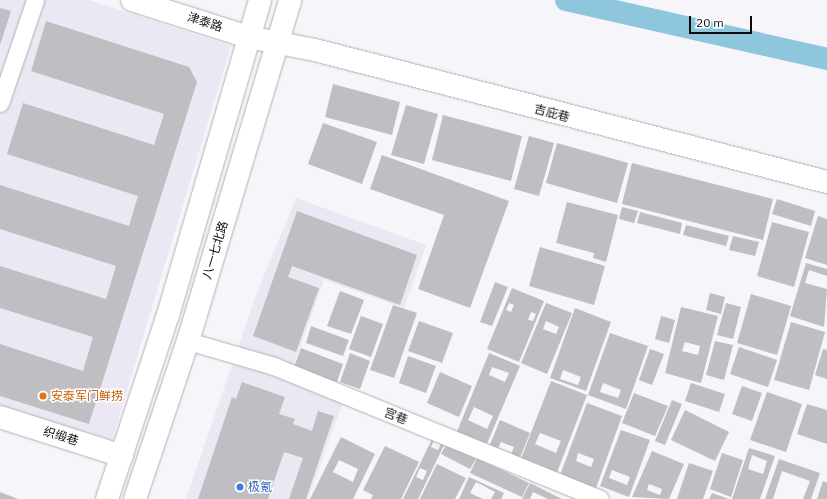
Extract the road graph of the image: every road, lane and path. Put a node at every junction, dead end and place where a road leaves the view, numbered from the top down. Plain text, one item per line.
1 (35, 0) edge
2 (132, 0) edge
3 (260, 0) edge
4 (290, 0) edge
5 (248, 37) junction
6 (277, 42) junction
7 (0, 103) edge
8 (827, 182) edge
9 (188, 341) junction
10 (0, 417) edge
11 (122, 456) junction
12 (107, 499) edge
13 (135, 499) edge
14 (600, 499) edge

1 - 7 street
2 - 5 main road, 津泰路
3 - 5 main road
4 - 6 main road, 八一七北路
5 - 6 main road, 津泰路
5 - 11 main road
6 - 8 main road, 吉庇巷
6 - 9 main road, 八一七北路
9 - 13 main road, 八一七北路
9 - 14 street, 宫巷
10 - 11 main road, 织缎巷
11 - 12 main road

